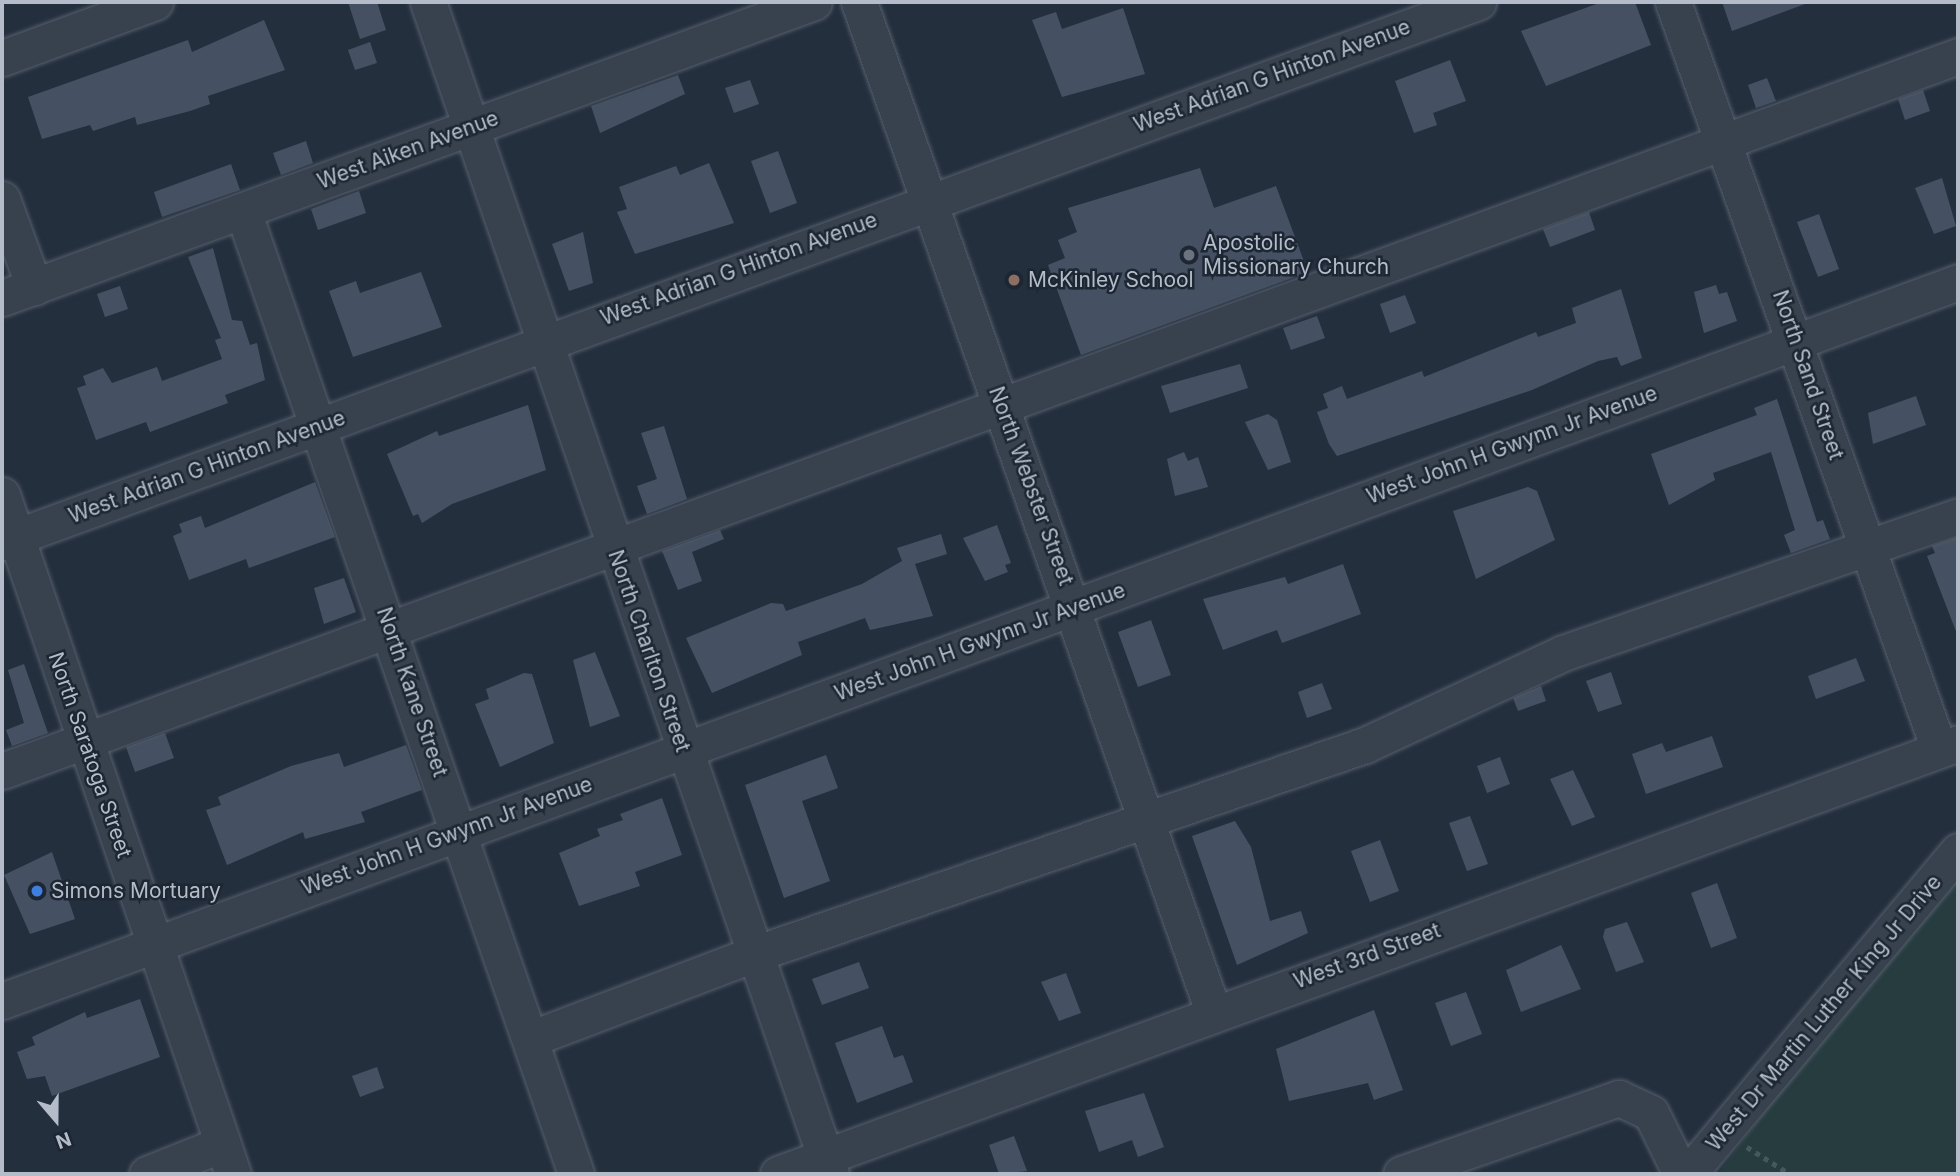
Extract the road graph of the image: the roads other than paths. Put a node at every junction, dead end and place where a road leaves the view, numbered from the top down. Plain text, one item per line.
1 (155, 2) edge
2 (428, 2) edge
3 (814, 2) edge
4 (859, 2) edge
5 (1478, 2) edge
6 (1673, 2) edge
7 (1958, 56) edge
8 (2, 58) edge
9 (472, 126) junction
10 (1723, 139) junction
11 (2, 199) edge
12 (929, 200) junction
13 (243, 211) junction
14 (1958, 282) edge
15 (18, 293) edge
16 (1797, 340) junction
17 (545, 341) junction
18 (1002, 405) junction
19 (320, 426) junction
20 (2, 495) edge
21 (1958, 516) edge
22 (9, 540) edge
23 (614, 546) junction
24 (1869, 547) junction
25 (1074, 609) junction
26 (389, 627) junction
27 (85, 739) junction
28 (1949, 746) edge
29 (682, 750) junction
30 (2, 771) edge
31 (1147, 821) junction
32 (460, 832) junction
33 (1958, 851) edge
34 (154, 944) junction
35 (754, 954) junction
36 (2, 1001) edge
37 (1213, 1011) junction
38 (530, 1039) junction
39 (228, 1159) edge
40 (828, 1166) edge
41 (147, 1174) edge
42 (576, 1174) edge
43 (778, 1174) edge
44 (1401, 1174) edge
45 (1681, 1174) edge
46 (1688, 1174) edge

1 - 8 street
2 - 9 street, North Charlton Street
3 - 9 street, West Aiken Avenue
4 - 12 street, North Webster Street
5 - 12 street, West Adrian G Hinton Avenue
6 - 10 street, North Sand Street
7 - 10 street
9 - 13 street, West Aiken Avenue
9 - 17 street, North Charlton Street
10 - 16 street, North Sand Street
10 - 18 street
11 - 15 street
12 - 17 street, West Adrian G Hinton Avenue
12 - 18 street, North Webster Street
13 - 15 street, West Aiken Avenue
13 - 19 street, North Kane Street
14 - 16 street, West John H Gwynn Jr Avenue
16 - 24 street, North Sand Street
16 - 25 street, West John H Gwynn Jr Avenue
17 - 19 street, West Adrian G Hinton Avenue
17 - 23 street, North Charlton Street
18 - 23 street
18 - 25 street, North Webster Street
19 - 22 street, West Adrian G Hinton Avenue
19 - 26 street, North Kane Street
20 - 22 street, North Saratoga Street
21 - 24 street
22 - 27 street, North Saratoga Street
23 - 26 street
23 - 29 street, North Charlton Street
24 - 28 street, North Sand Street
24 - 31 street
25 - 29 street, West John H Gwynn Jr Avenue
25 - 31 street, North Webster Street
26 - 27 street
26 - 32 street, North Kane Street
27 - 30 street
27 - 34 street, North Saratoga Street
28 - 37 street, West 3rd Street
29 - 32 street, West John H Gwynn Jr Avenue
29 - 35 street, North Charlton Street
31 - 35 street
31 - 37 street, North Webster Street
32 - 34 street, West John H Gwynn Jr Avenue
32 - 38 street, North Kane Street
33 - 46 street, West Dr Martin Luther King Jr Drive
34 - 36 street, West John H Gwynn Jr Avenue
34 - 39 street, North Saratoga Street
35 - 38 street
35 - 40 street, North Charlton Street
37 - 40 street, West 3rd Street
38 - 42 street, North Kane Street
39 - 41 street
40 - 43 street, West 3rd Street
44 - 45 street

